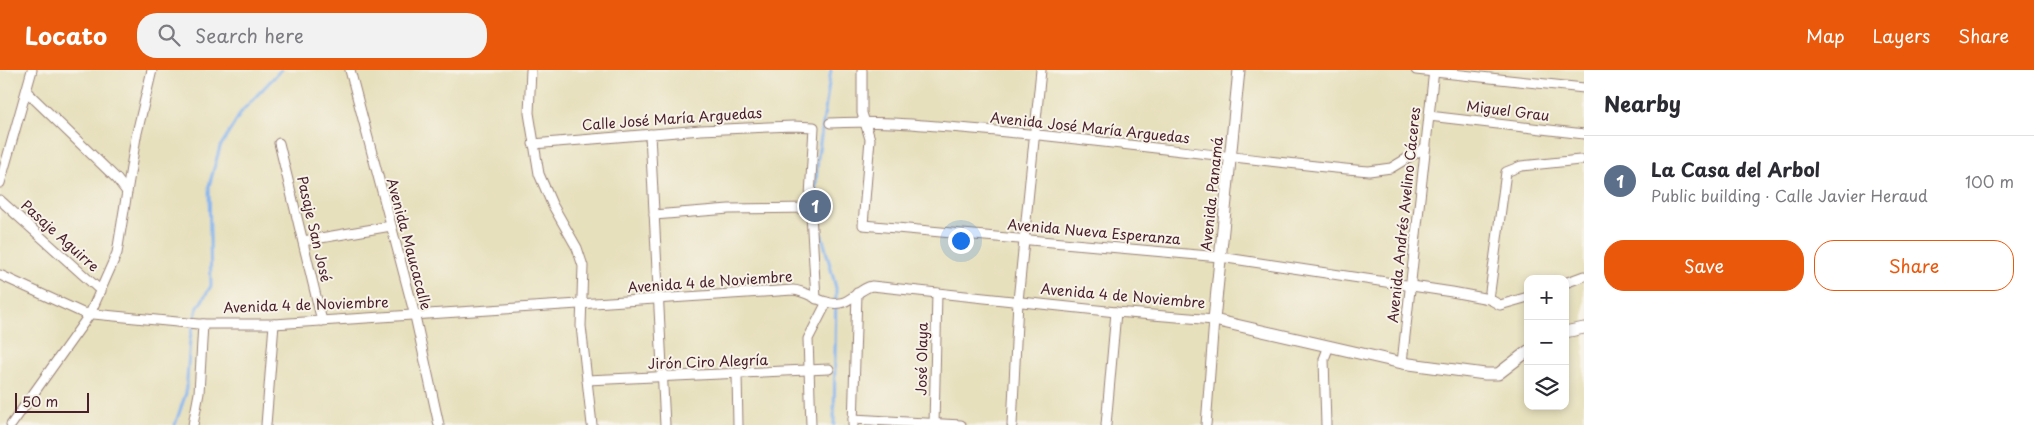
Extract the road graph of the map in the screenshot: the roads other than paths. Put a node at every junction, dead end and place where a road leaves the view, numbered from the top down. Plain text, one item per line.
1 (32, 70) edge
2 (152, 70) edge
3 (350, 70) edge
4 (531, 70) edge
5 (862, 70) edge
6 (1041, 70) edge
7 (1239, 70) edge
8 (1416, 70) edge
9 (1434, 71) edge
10 (1584, 88) edge
11 (27, 92) junction
12 (1429, 116) junction
13 (865, 121) junction
14 (830, 123) dead end
15 (650, 134) junction
16 (1034, 134) junction
17 (1584, 134) edge
18 (279, 142) dead end
19 (532, 144) junction
20 (1426, 147) junction
21 (1231, 158) junction
22 (1580, 160) dead end
23 (0, 183) edge
24 (127, 192) junction
25 (0, 200) edge
26 (810, 208) junction
27 (654, 215) junction
28 (391, 226) junction
29 (1024, 239) junction
30 (303, 241) junction
31 (1220, 257) junction
32 (0, 275) edge
33 (1584, 276) edge
34 (1569, 282) edge
35 (1411, 287) junction
36 (101, 291) junction
37 (858, 293) junction
38 (937, 293) junction
39 (1524, 298) edge
40 (816, 299) junction
41 (1489, 299) junction
42 (659, 300) junction
43 (1018, 301) junction
44 (828, 302) junction
45 (581, 305) junction
46 (1116, 312) junction
47 (90, 314) junction
48 (415, 316) junction
49 (1214, 320) junction
50 (322, 321) junction
51 (200, 324) junction
52 (274, 324) junction
53 (1584, 328) edge
54 (1569, 331) edge
55 (1329, 346) junction
56 (1524, 354) edge
57 (1402, 363) junction
58 (829, 369) dead end
59 (808, 370) junction
60 (737, 375) junction
61 (663, 378) junction
62 (587, 380) junction
63 (853, 422) edge
64 (934, 424) edge
65 (11, 425) edge
66 (193, 425) edge
67 (266, 425) edge
68 (439, 425) edge
69 (592, 425) edge
70 (665, 425) edge
71 (738, 425) edge
72 (812, 425) edge
73 (960, 425) edge
74 (1012, 425) edge
75 (1106, 425) edge
76 (1206, 425) edge
77 (1326, 425) edge

1 - 11 street
2 - 24 street
3 - 28 street, Avenida Maucacalle
4 - 19 street
5 - 13 street
6 - 16 street
7 - 21 street, Avenida Panamá
8 - 9 street
9 - 10 street
9 - 12 street, Avenida Andrés Avelino Cáceres
11 - 23 street
11 - 24 street
12 - 17 street, Miguel Grau
12 - 20 street, Avenida Andrés Avelino Cáceres
13 - 14 street, Avenida José María Arguedas
13 - 16 street, Avenida José María Arguedas
13 - 29 street, Avenida Nueva Esperanza
15 - 19 street, Calle José María Arguedas
15 - 26 street, Calle José María Arguedas
15 - 27 street
16 - 21 street, Avenida José María Arguedas
16 - 29 street
18 - 30 street, Pasaje San José
19 - 45 street
20 - 21 street, Avenida José María Arguedas
20 - 35 street, Avenida Andrés Avelino Cáceres
21 - 31 street, Avenida Panamá
22 - 41 street
24 - 36 street
25 - 36 street, Pasaje Aguirre
26 - 27 street
26 - 40 street
27 - 42 street
28 - 30 street
28 - 48 street, Avenida Maucacalle
29 - 31 street, Avenida Nueva Esperanza
29 - 43 street
30 - 50 street, Pasaje San José
31 - 35 street, Avenida Nueva Esperanza
31 - 49 street, Avenida Panamá
32 - 47 street, Avenida 4 de Noviembre
33 - 34 street
35 - 41 street, Avenida Nueva Esperanza
35 - 57 street, Avenida Andrés Avelino Cáceres
36 - 47 street
37 - 38 street, Avenida 4 de Noviembre
37 - 44 street, Avenida 4 de Noviembre
37 - 63 street
38 - 43 street, Avenida 4 de Noviembre
38 - 64 street, José Olaya
39 - 41 street, Avenida Nueva Esperanza
40 - 42 street, Avenida 4 de Noviembre
40 - 44 street, Avenida 4 de Noviembre
42 - 45 street, Avenida 4 de Noviembre
42 - 61 street
43 - 46 street, Avenida 4 de Noviembre
43 - 74 street
44 - 59 street
45 - 48 street, Avenida 4 de Noviembre
45 - 62 street
46 - 49 street, Avenida 4 de Noviembre
46 - 75 street
47 - 51 street, Avenida 4 de Noviembre
47 - 65 street
48 - 50 street, Avenida 4 de Noviembre
48 - 68 street, Avenida Maucacalle
49 - 55 street, Avenida 4 de Noviembre
49 - 76 street
50 - 52 street, Avenida 4 de Noviembre
51 - 52 street, Avenida 4 de Noviembre
51 - 66 street
52 - 67 street
53 - 54 street
55 - 57 street, Avenida 4 de Noviembre
55 - 77 street
56 - 57 street, Avenida 4 de Noviembre
58 - 59 street, Jirón Ciro Alegría
59 - 60 street, Jirón Ciro Alegría
59 - 72 street
60 - 61 street, Jirón Ciro Alegría
60 - 71 street
61 - 62 street, Jirón Ciro Alegría
61 - 70 street
62 - 69 street
63 - 64 street
64 - 73 street

